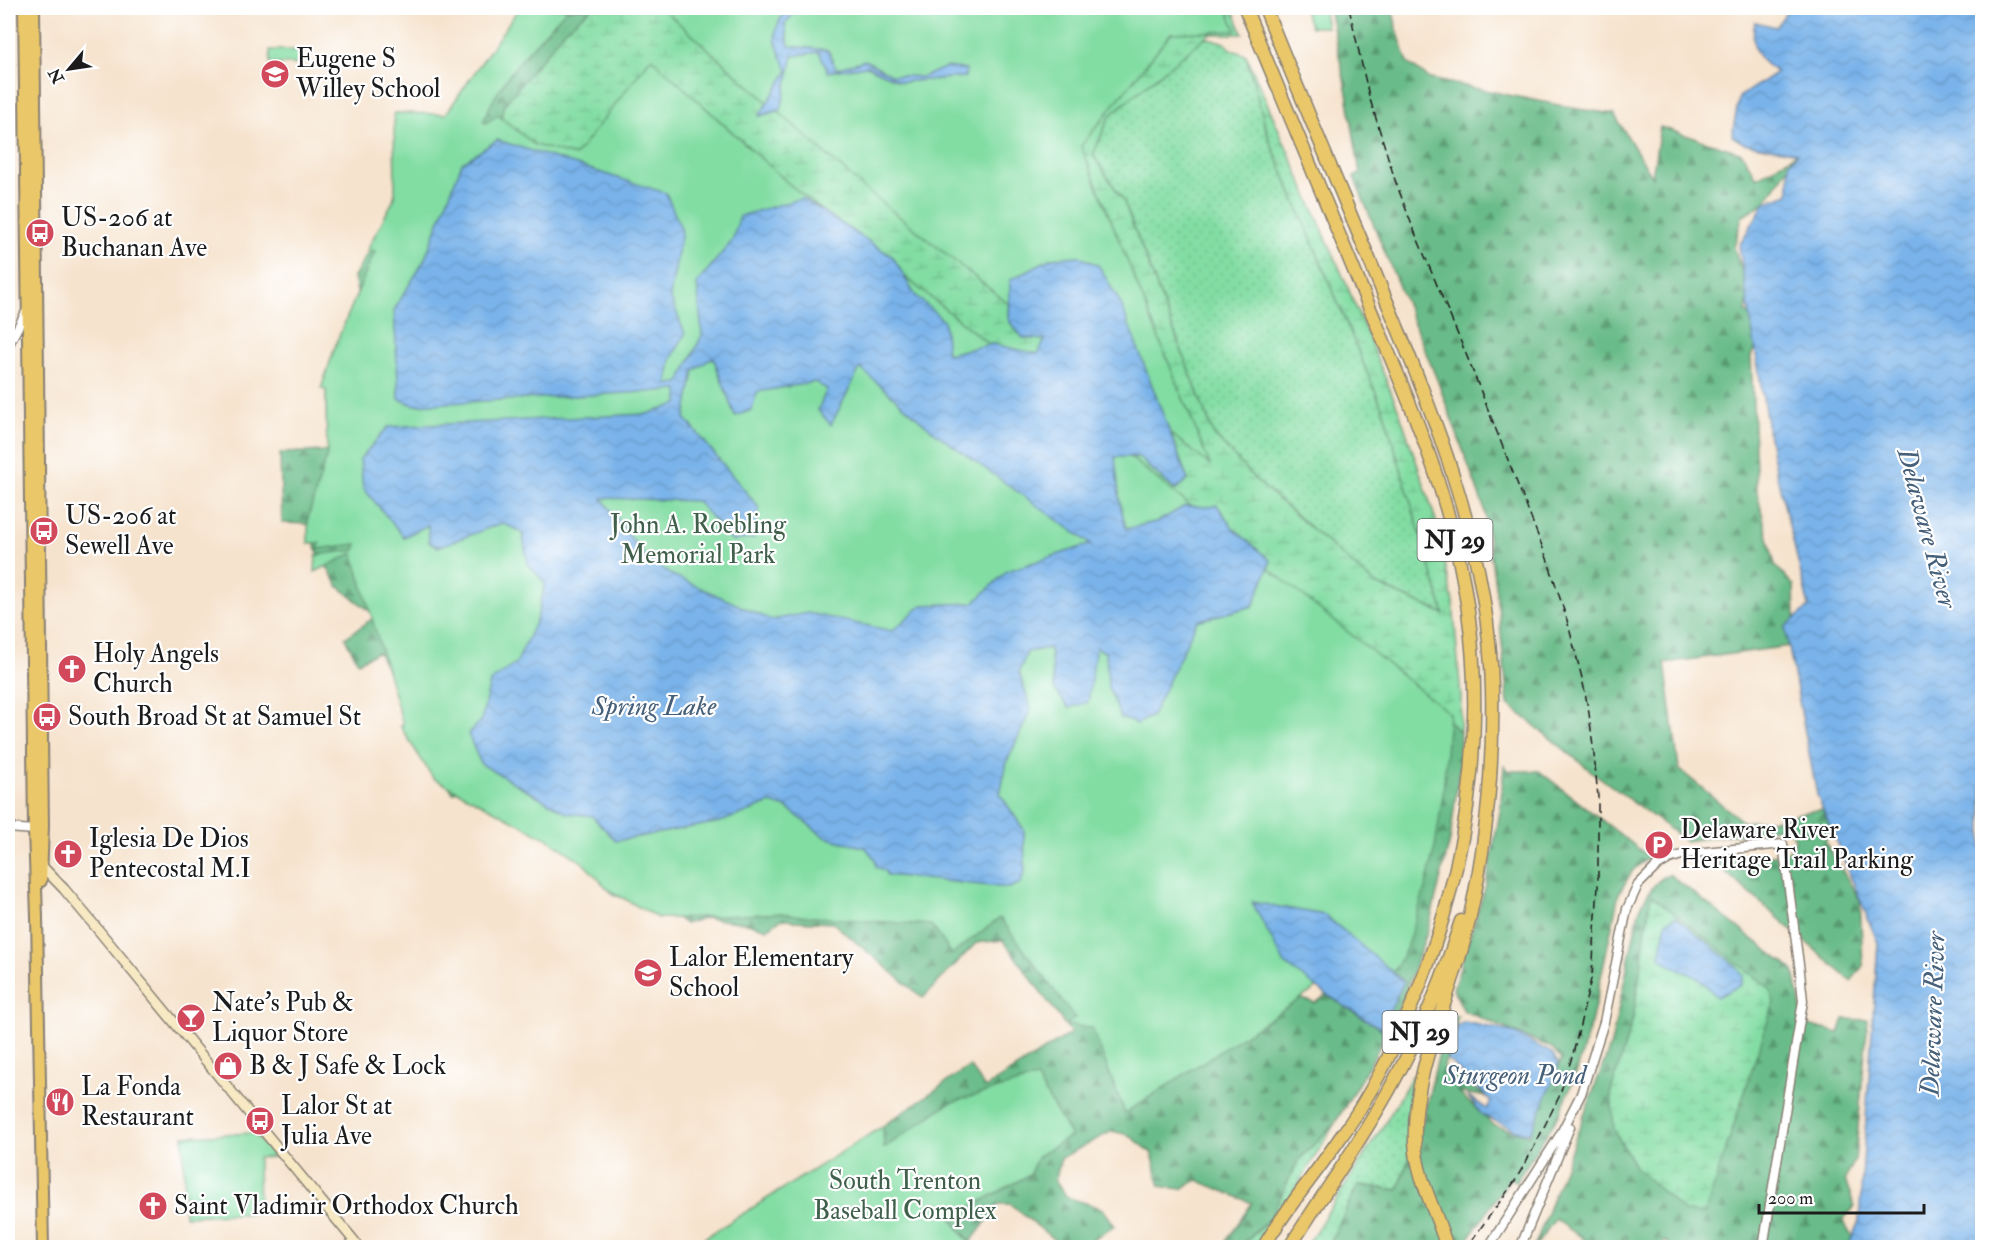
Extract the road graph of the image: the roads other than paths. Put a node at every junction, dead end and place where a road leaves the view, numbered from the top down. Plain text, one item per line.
1 (24, 8) edge
2 (34, 8) edge
3 (1245, 8) edge
4 (1265, 8) edge
5 (37, 294) junction
6 (28, 308) junction
7 (8, 346) edge
8 (1488, 791) junction
9 (8, 828) edge
10 (34, 830) junction
11 (39, 863) junction
12 (1576, 1107) junction
13 (1314, 1174) junction
14 (1446, 1244) edge
15 (43, 1248) edge
16 (360, 1248) edge
17 (1263, 1248) edge
18 (1271, 1248) edge
19 (1289, 1248) edge
20 (1488, 1248) edge
21 (1520, 1248) edge
22 (1763, 1248) edge

1 - 6 main road
2 - 5 main road
3 - 13 highway, NJ 29
4 - 8 highway, NJ 29
5 - 6 street
5 - 11 main road
6 - 7 street
6 - 10 main road
8 - 14 highway
8 - 19 highway, NJ 29
9 - 10 street
10 - 11 main road
11 - 15 main road
11 - 16 main road
12 - 20 street
12 - 21 street
12 - 22 street
13 - 17 highway
13 - 18 highway, NJ 29

